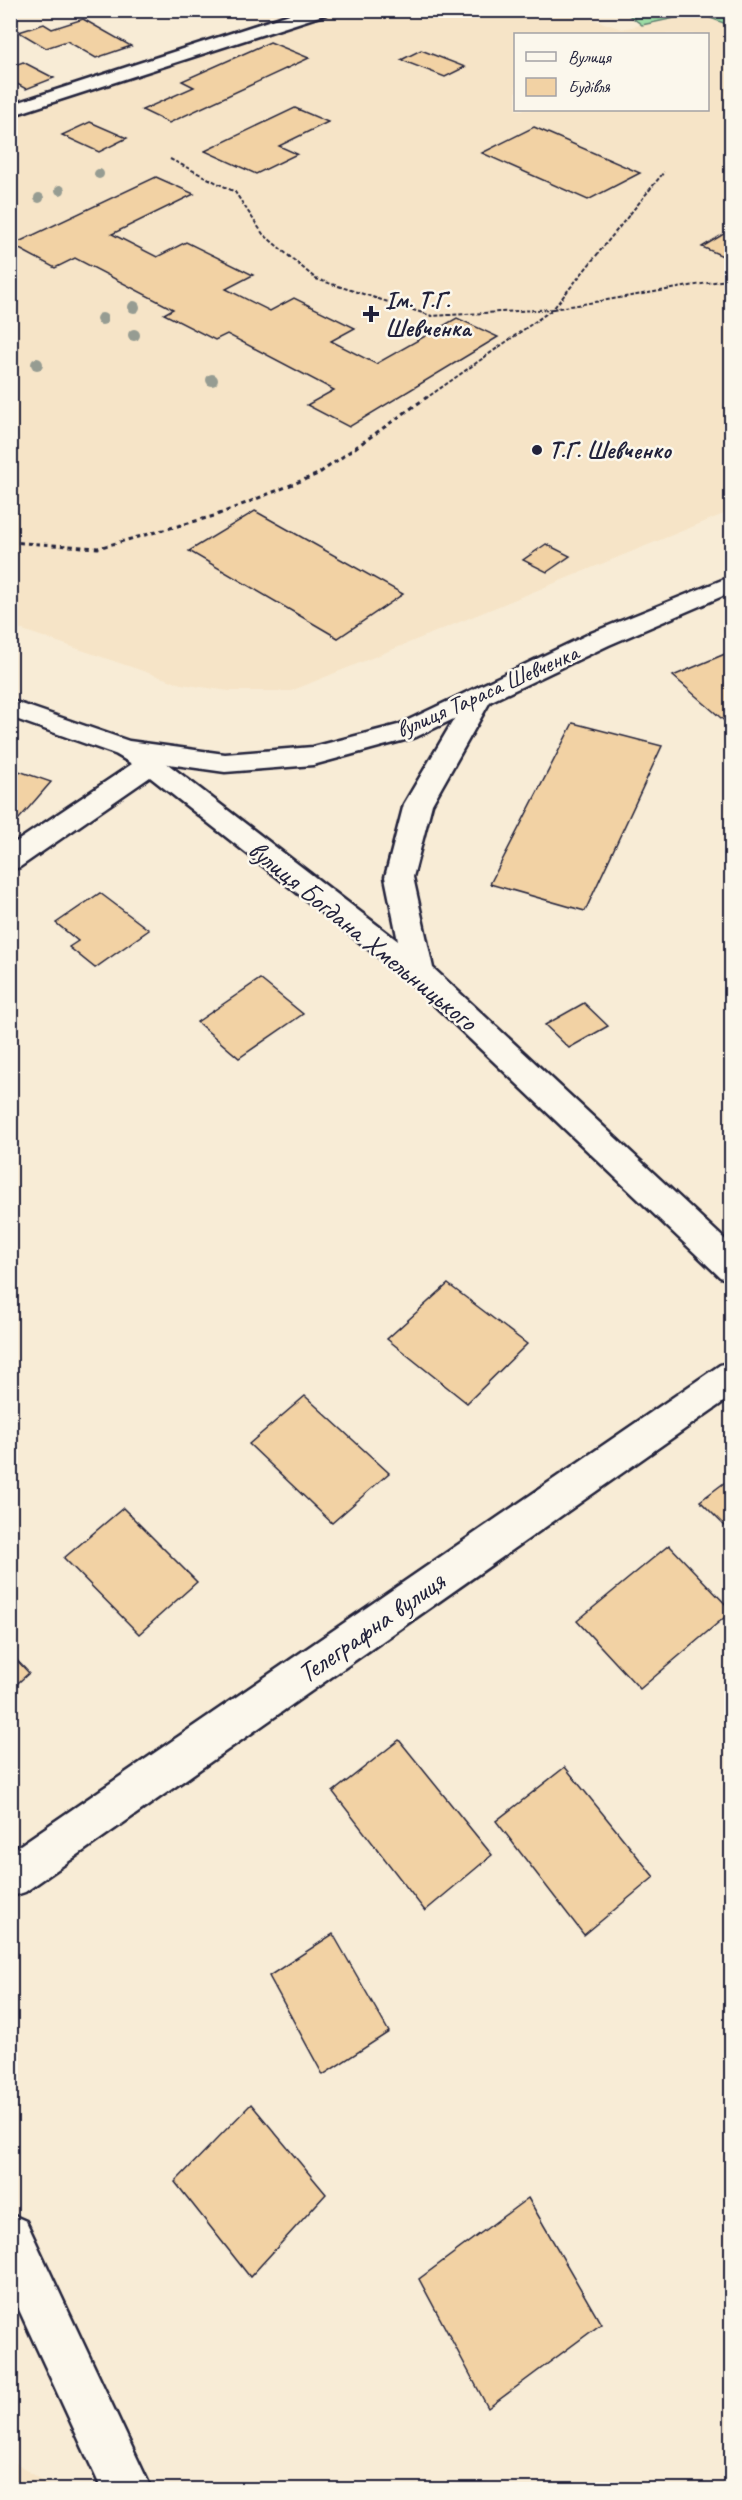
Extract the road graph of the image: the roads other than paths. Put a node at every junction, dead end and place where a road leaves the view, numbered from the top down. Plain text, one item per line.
1 (320, 10) edge
2 (10, 111) edge
3 (732, 583) edge
4 (479, 698) junction
5 (10, 708) edge
6 (126, 749) junction
7 (151, 764) junction
8 (10, 860) edge
9 (419, 973) junction
10 (732, 1267) edge
11 (732, 1376) edge
12 (10, 1877) edge
13 (10, 2237) edge
14 (128, 2490) edge

1 - 2 street
3 - 4 street, вулиця Тараса Шевченка
4 - 6 street, вулиця Тараса Шевченка
4 - 9 street
5 - 6 street, вулиця Богдана Хмельницького
6 - 7 street, вулиця Богдана Хмельницького
7 - 8 street
7 - 9 street, вулиця Богдана Хмельницького
9 - 10 street, вулиця Богдана Хмельницького
11 - 12 street, Телеграфна вулиця
13 - 14 street

